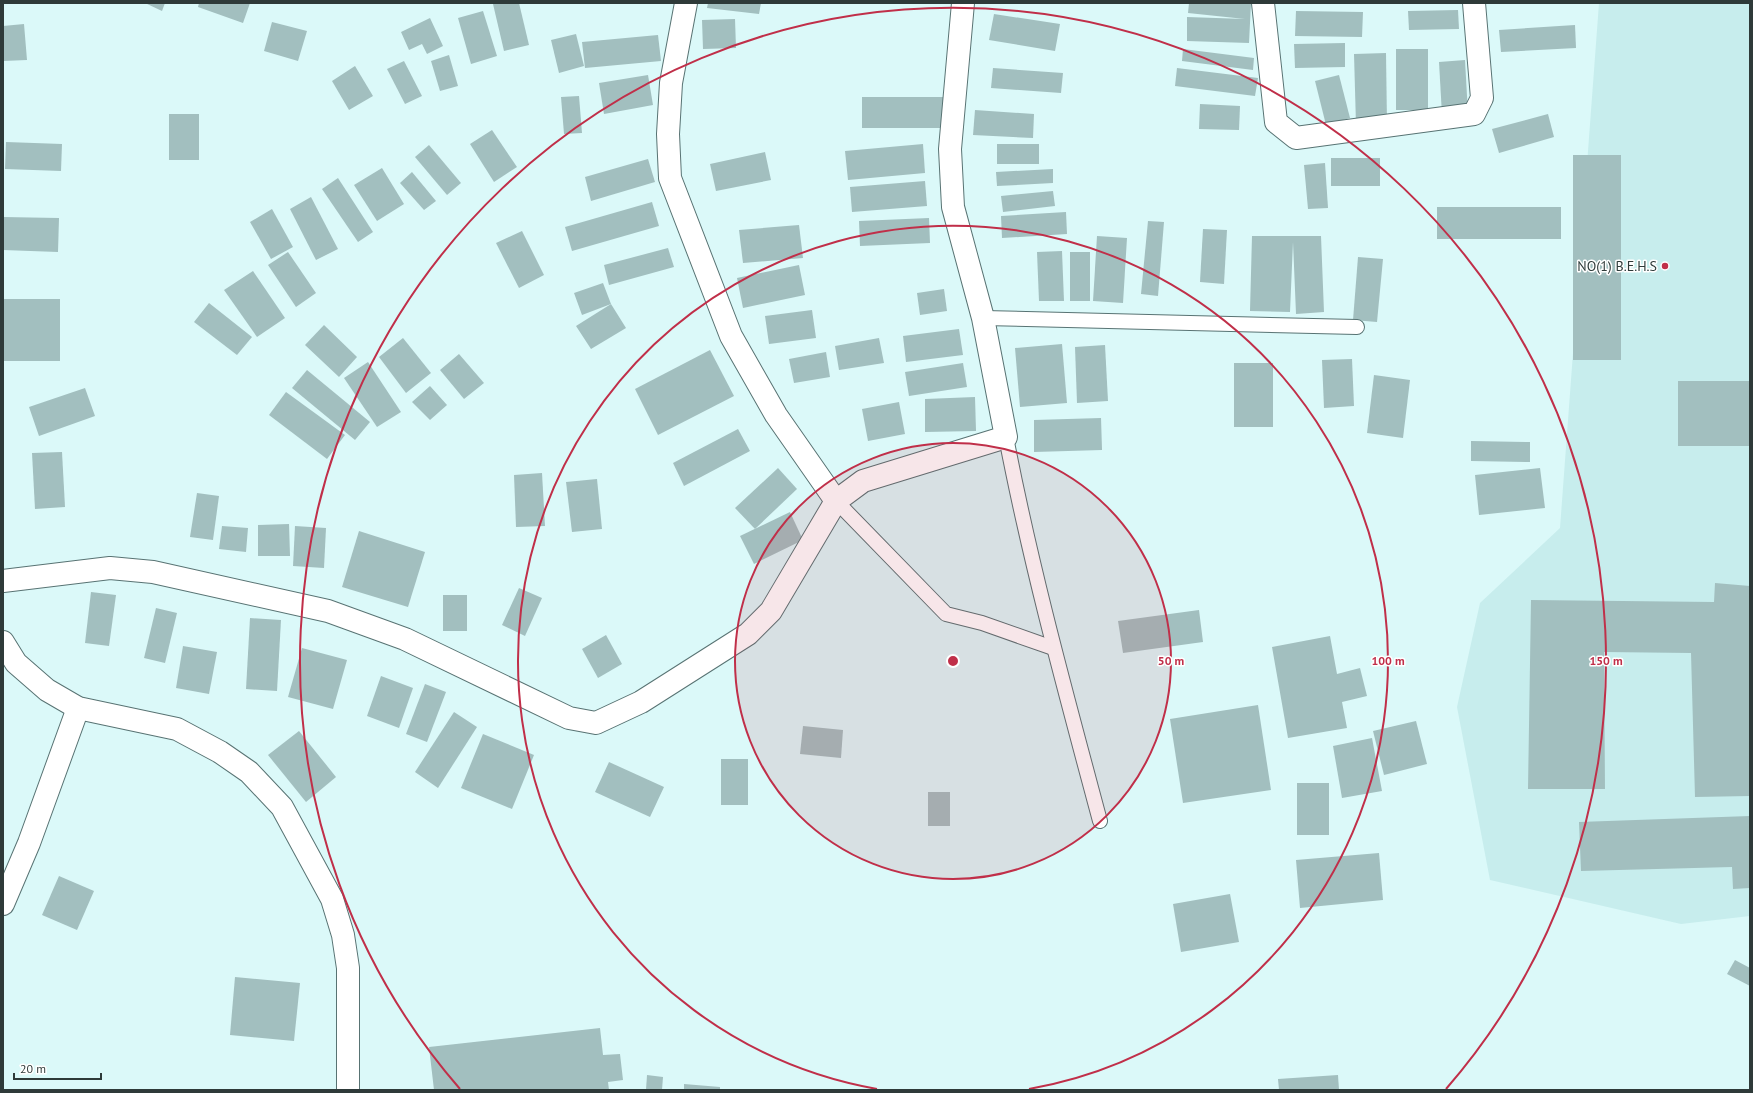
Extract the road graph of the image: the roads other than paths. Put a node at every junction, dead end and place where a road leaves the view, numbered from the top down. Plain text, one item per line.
1 (686, 3) edge
2 (963, 3) edge
3 (1263, 3) edge
4 (1474, 3) edge
5 (983, 318) junction
6 (1357, 327) dead end
7 (1006, 437) junction
8 (836, 501) junction
9 (3, 581) edge
10 (3, 642) edge
11 (1054, 648) junction
12 (78, 708) junction
13 (1100, 821) dead end
14 (3, 904) edge
15 (348, 1090) edge

1 - 8 street
2 - 5 street
3 - 4 street
5 - 6 lane
5 - 7 street
7 - 8 street
7 - 11 lane
8 - 9 street
8 - 11 lane
10 - 12 street
11 - 13 lane
12 - 14 street
12 - 15 street

